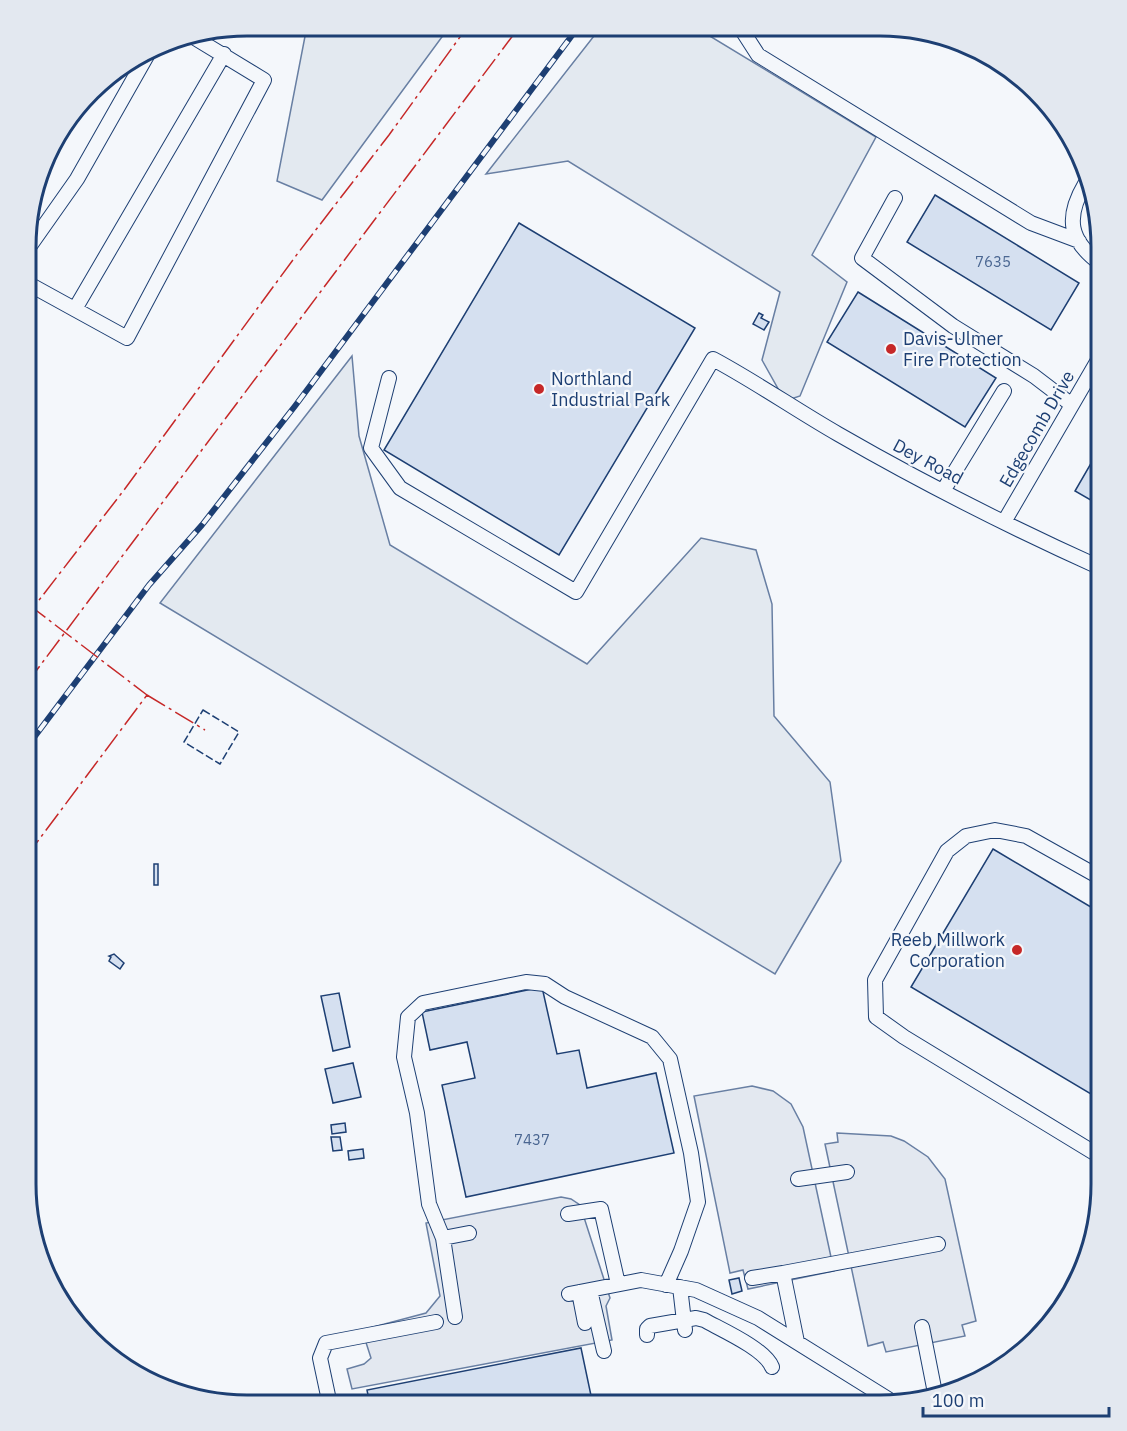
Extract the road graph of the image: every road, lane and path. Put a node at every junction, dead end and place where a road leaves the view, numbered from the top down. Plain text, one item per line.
1 (746, 36) edge
2 (201, 41) edge
3 (224, 54) junction
4 (143, 63) edge
5 (1083, 188) edge
6 (895, 198) dead end
7 (36, 237) edge
8 (1079, 241) junction
9 (1091, 256) edge
10 (36, 288) edge
11 (75, 309) junction
12 (1091, 372) edge
13 (389, 378) dead end
14 (1004, 391) dead end
15 (1072, 405) junction
16 (943, 491) junction
17 (1004, 522) junction
18 (1091, 563) edge
19 (1091, 872) edge
20 (1091, 1150) edge
21 (847, 1172) dead end
22 (798, 1179) dead end
23 (568, 1214) dead end
24 (469, 1233) dead end
25 (443, 1238) junction
26 (938, 1244) dead end
27 (783, 1273) junction
28 (752, 1278) dead end
29 (618, 1284) junction
30 (673, 1286) junction
31 (579, 1292) junction
32 (455, 1317) dead end
33 (436, 1322) dead end
34 (585, 1323) dead end
35 (685, 1325) junction
36 (922, 1327) dead end
37 (647, 1335) dead end
38 (796, 1342) junction
39 (604, 1351) dead end
40 (772, 1368) dead end
41 (933, 1388) edge
42 (328, 1395) edge
43 (881, 1395) edge

1 - 8 street
2 - 3 street
3 - 11 street
3 - 11 street
4 - 7 street
5 - 8 street
6 - 15 street
8 - 9 street
10 - 11 street
12 - 15 street, Edgecomb Drive
13 - 16 street, Dey Road
14 - 16 street
15 - 17 street, Edgecomb Drive
16 - 17 street, Dey Road
17 - 18 street, Dey Road
19 - 20 street
21 - 22 street
23 - 29 street
24 - 25 street
25 - 30 street
25 - 32 street
26 - 27 street
27 - 28 street
27 - 38 street
29 - 30 street
29 - 31 street
30 - 35 street
30 - 38 street
31 - 34 street
31 - 39 street
33 - 42 street
35 - 37 street
35 - 40 street
36 - 41 street
38 - 43 street

